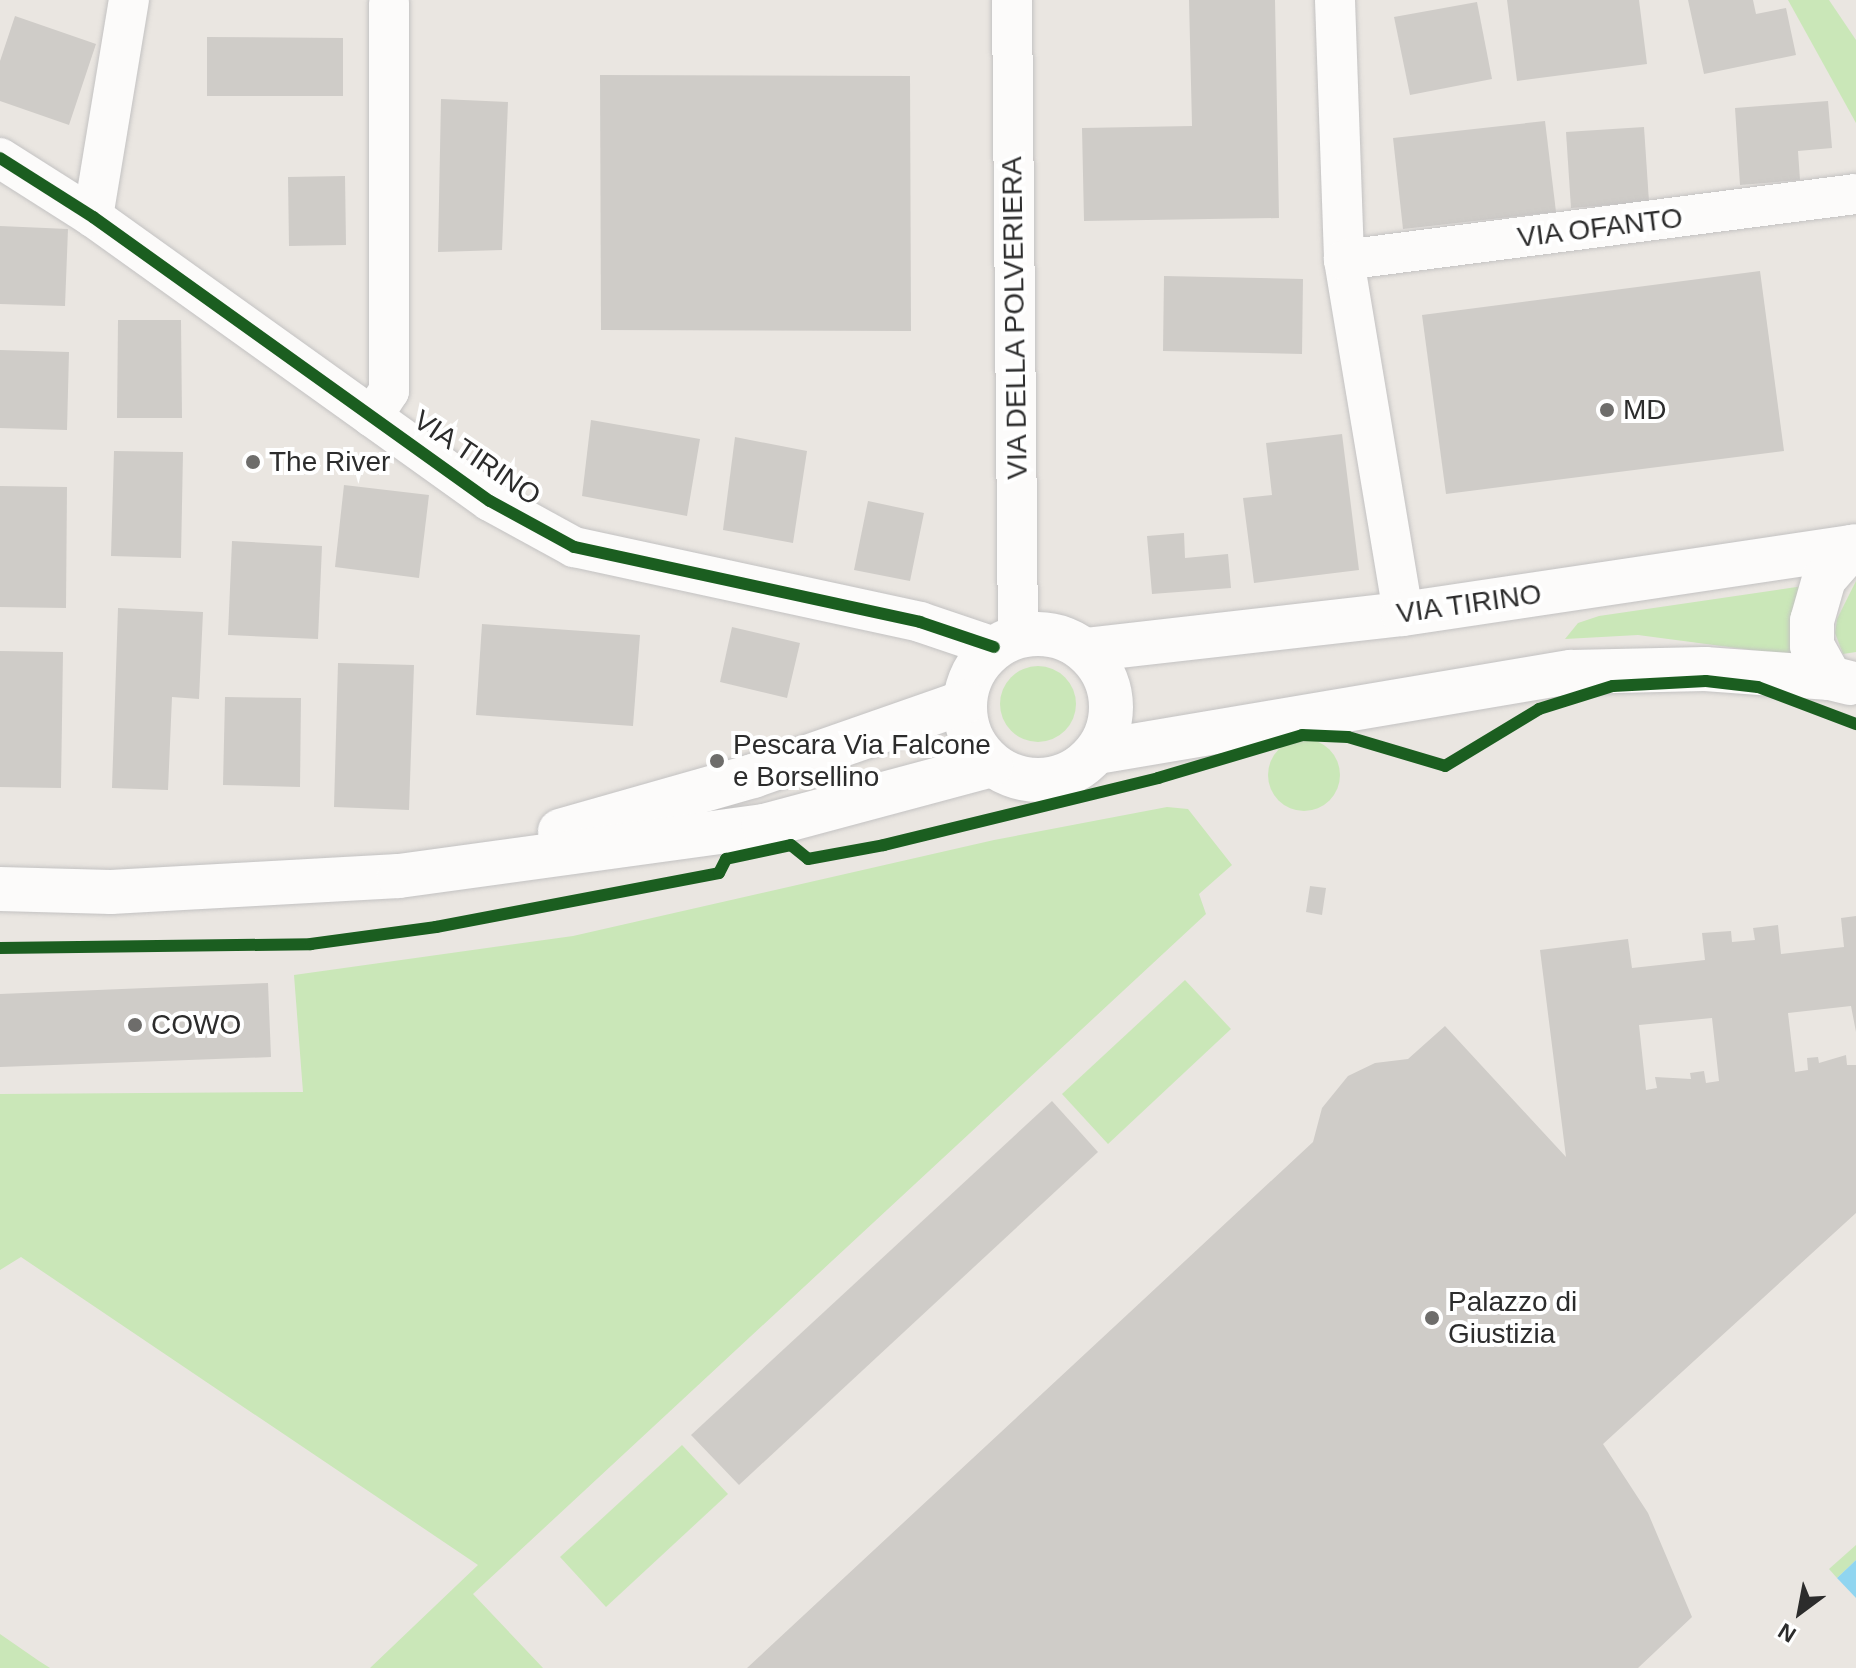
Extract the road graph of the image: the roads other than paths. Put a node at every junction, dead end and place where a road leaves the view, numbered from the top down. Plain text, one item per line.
1 (129, 0) edge
2 (1012, 0) edge
3 (1335, 0) edge
4 (389, 3) dead end
5 (0, 158) edge
6 (1856, 194) edge
7 (93, 217) junction
8 (1344, 260) junction
9 (372, 417) junction
10 (1854, 546) edge
11 (1018, 567) junction
12 (1403, 614) junction
13 (944, 630) junction
14 (1006, 641) junction
15 (1085, 650) junction
16 (1843, 681) edge
17 (964, 702) junction
18 (1097, 752) junction
19 (991, 765) junction
20 (399, 876) junction
21 (0, 889) edge

1 - 7 street
2 - 11 street, VIA DELLA POLVERIERA
3 - 8 street
4 - 9 street, VIA TIRINO
5 - 7 street, VIA TIRINO
6 - 8 street, VIA OFANTO
7 - 9 street, VIA TIRINO
8 - 12 street
9 - 13 street, VIA TIRINO
10 - 12 street, VIA TIRINO
10 - 16 street
11 - 13 street
11 - 14 street, VIA DELLA POLVERIERA
12 - 15 street, VIA TIRINO
13 - 14 street, VIA TIRINO
14 - 15 street
14 - 17 street
15 - 18 street
16 - 18 street
17 - 19 street
17 - 20 street
18 - 19 street
19 - 20 street
20 - 21 street

